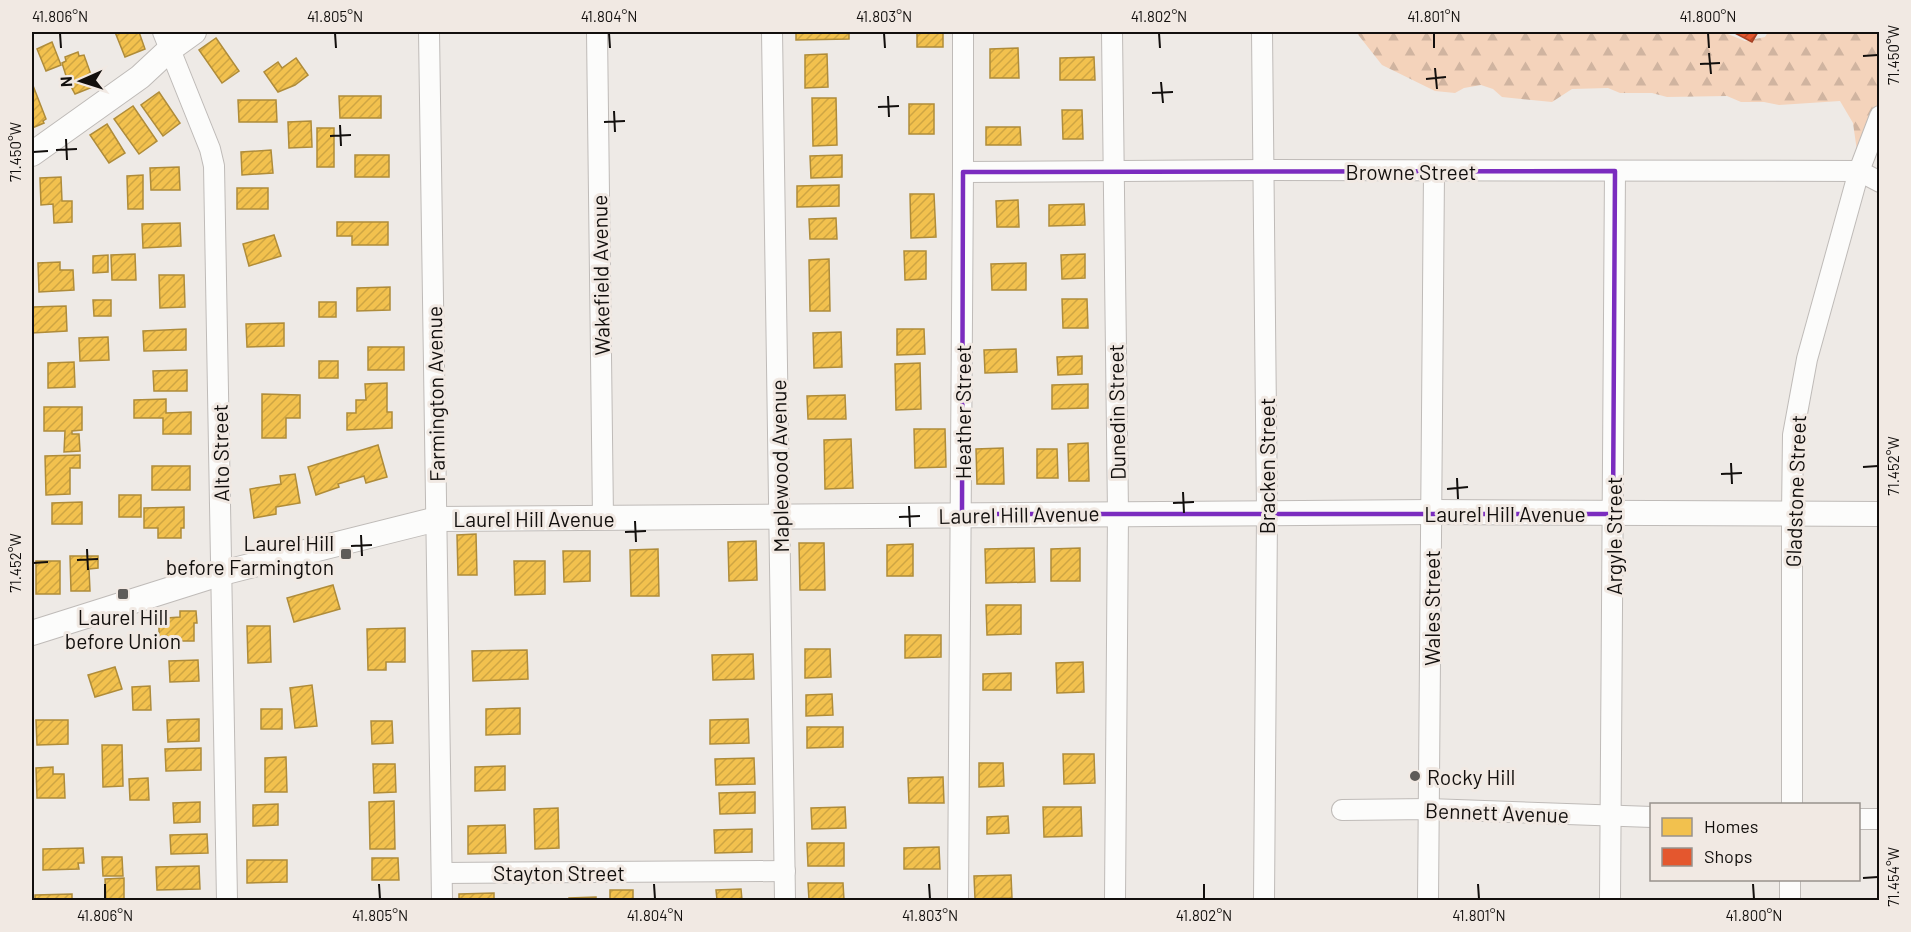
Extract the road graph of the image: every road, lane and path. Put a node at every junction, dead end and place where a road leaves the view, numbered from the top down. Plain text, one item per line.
1 (194, 32) edge
2 (429, 32) edge
3 (597, 32) edge
4 (772, 32) edge
5 (963, 32) edge
6 (1112, 32) edge
7 (1262, 32) edge
8 (166, 41) edge
9 (1880, 116) edge
10 (32, 154) edge
11 (1264, 170) junction
12 (1114, 171) junction
13 (1615, 171) junction
14 (1859, 171) junction
15 (963, 172) junction
16 (1434, 172) junction
17 (1880, 182) edge
18 (1432, 512) junction
19 (1118, 513) junction
20 (1267, 513) junction
21 (962, 514) junction
22 (1613, 514) junction
23 (1880, 514) edge
24 (1792, 515) junction
25 (780, 516) junction
26 (603, 518) junction
27 (437, 519) junction
28 (222, 573) junction
29 (32, 633) edge
30 (1792, 803) edge
31 (1429, 808) junction
32 (1342, 810) dead end
33 (1610, 816) junction
34 (1650, 817) edge
35 (1860, 819) edge
36 (1880, 819) edge
37 (785, 871) junction
38 (442, 873) junction
39 (1790, 881) edge
40 (227, 900) edge
41 (442, 900) edge
42 (785, 900) edge
43 (958, 900) edge
44 (1115, 900) edge
45 (1264, 900) edge
46 (1428, 900) edge
47 (1610, 900) edge
48 (1790, 900) edge

1 - 8 street
2 - 27 street, Farmington Avenue
3 - 26 street, Wakefield Avenue
4 - 25 street, Maplewood Avenue
5 - 15 street, Heather Street
6 - 12 street, Dunedin Street
7 - 11 street, Bracken Street
8 - 10 street
8 - 28 street, Alto Street
9 - 14 street, Gladstone Street
11 - 12 street, Browne Street
11 - 16 street, Browne Street
11 - 20 street, Bracken Street
12 - 15 street, Browne Street
12 - 19 street, Dunedin Street
13 - 14 street, Browne Street
13 - 16 street, Browne Street
13 - 22 street, Argyle Street
14 - 17 street
14 - 24 street, Gladstone Street
15 - 21 street, Heather Street
16 - 18 street, Wales Street
18 - 20 street, Laurel Hill Avenue
18 - 22 street, Laurel Hill Avenue
18 - 31 street, Wales Street
19 - 20 street, Laurel Hill Avenue
19 - 21 street, Laurel Hill Avenue
19 - 44 street, Dunedin Street
20 - 45 street, Bracken Street
21 - 25 street, Laurel Hill Avenue
21 - 43 street, Heather Street
22 - 24 street, Laurel Hill Avenue
22 - 33 street, Argyle Street
23 - 24 street, Laurel Hill Avenue
24 - 30 street, Gladstone Street
25 - 26 street, Laurel Hill Avenue
25 - 37 street, Maplewood Avenue
26 - 27 street, Laurel Hill Avenue
27 - 28 street, Laurel Hill Avenue
27 - 38 street, Farmington Avenue
28 - 29 street, Laurel Hill Avenue
28 - 40 street, Alto Street
31 - 32 street, Bennett Avenue
31 - 33 street, Bennett Avenue
31 - 46 street, Wales Street
33 - 34 street, Bennett Avenue
33 - 47 street, Argyle Street
35 - 36 street
37 - 38 street, Stayton Street
37 - 42 street, Maplewood Avenue
38 - 41 street, Farmington Avenue
39 - 48 street

